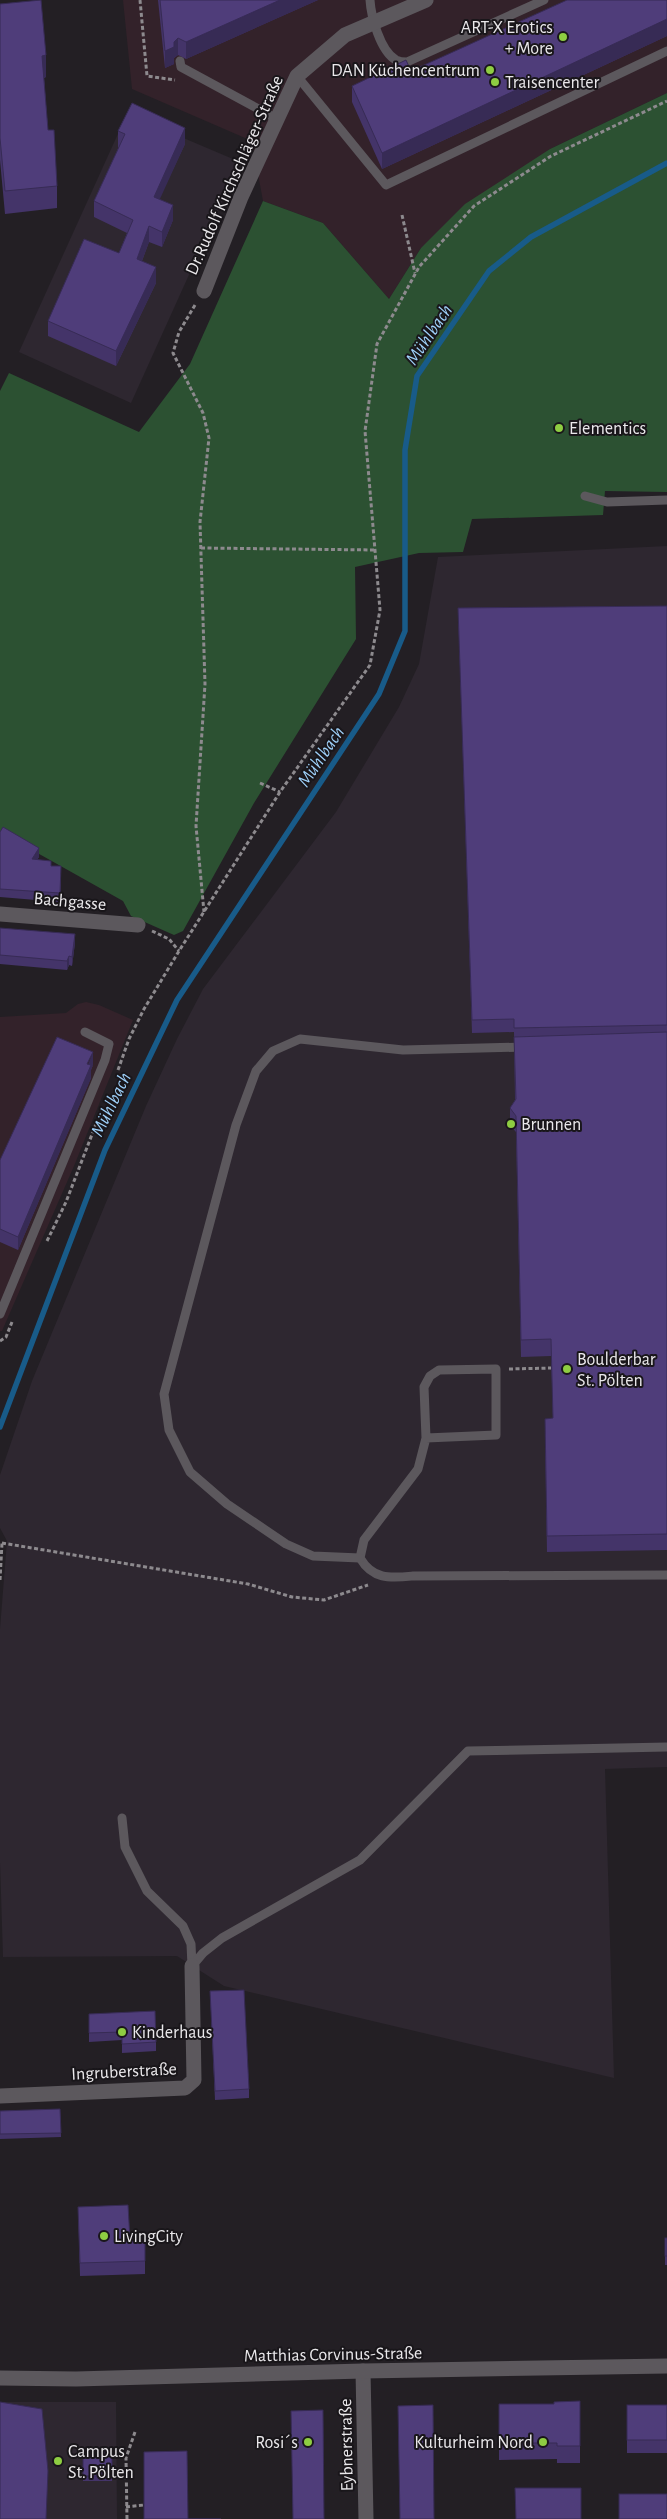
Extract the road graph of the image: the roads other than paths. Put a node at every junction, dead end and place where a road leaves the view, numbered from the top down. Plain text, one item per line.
1 (370, 0) edge
2 (426, 0) edge
3 (544, 0) edge
4 (373, 24) junction
5 (667, 51) edge
6 (180, 61) dead end
7 (297, 76) junction
8 (276, 119) junction
9 (204, 291) road end
10 (585, 496) dead end
11 (667, 500) edge
12 (0, 914) edge
13 (138, 925) road end
14 (85, 1032) dead end
15 (530, 1047) edge
16 (0, 1314) edge
17 (426, 1438) junction
18 (360, 1558) junction
19 (667, 1575) edge
20 (667, 1747) edge
21 (122, 1818) dead end
22 (192, 1966) junction
23 (0, 2096) edge
24 (667, 2366) edge
25 (363, 2371) junction
26 (0, 2378) edge
27 (366, 2519) edge

1 - 4 lane
2 - 4 street, Dr.Rudolf Kirchschläger-Straße
3 - 4 lane
4 - 7 street, Dr.Rudolf Kirchschläger-Straße
5 - 7 lane
6 - 8 lane
7 - 8 street, Dr.Rudolf Kirchschläger-Straße
8 - 9 street, Dr.Rudolf Kirchschläger-Straße
10 - 11 lane
12 - 13 street, Bachgasse
14 - 16 lane
15 - 18 lane
17 - 17 lane
17 - 18 lane
18 - 19 lane
20 - 22 lane
21 - 22 lane
22 - 23 street, Ingruberstraße
24 - 25 street, Matthias Corvinus-Straße
25 - 26 street, Matthias Corvinus-Straße
25 - 27 street, Eybnerstraße

